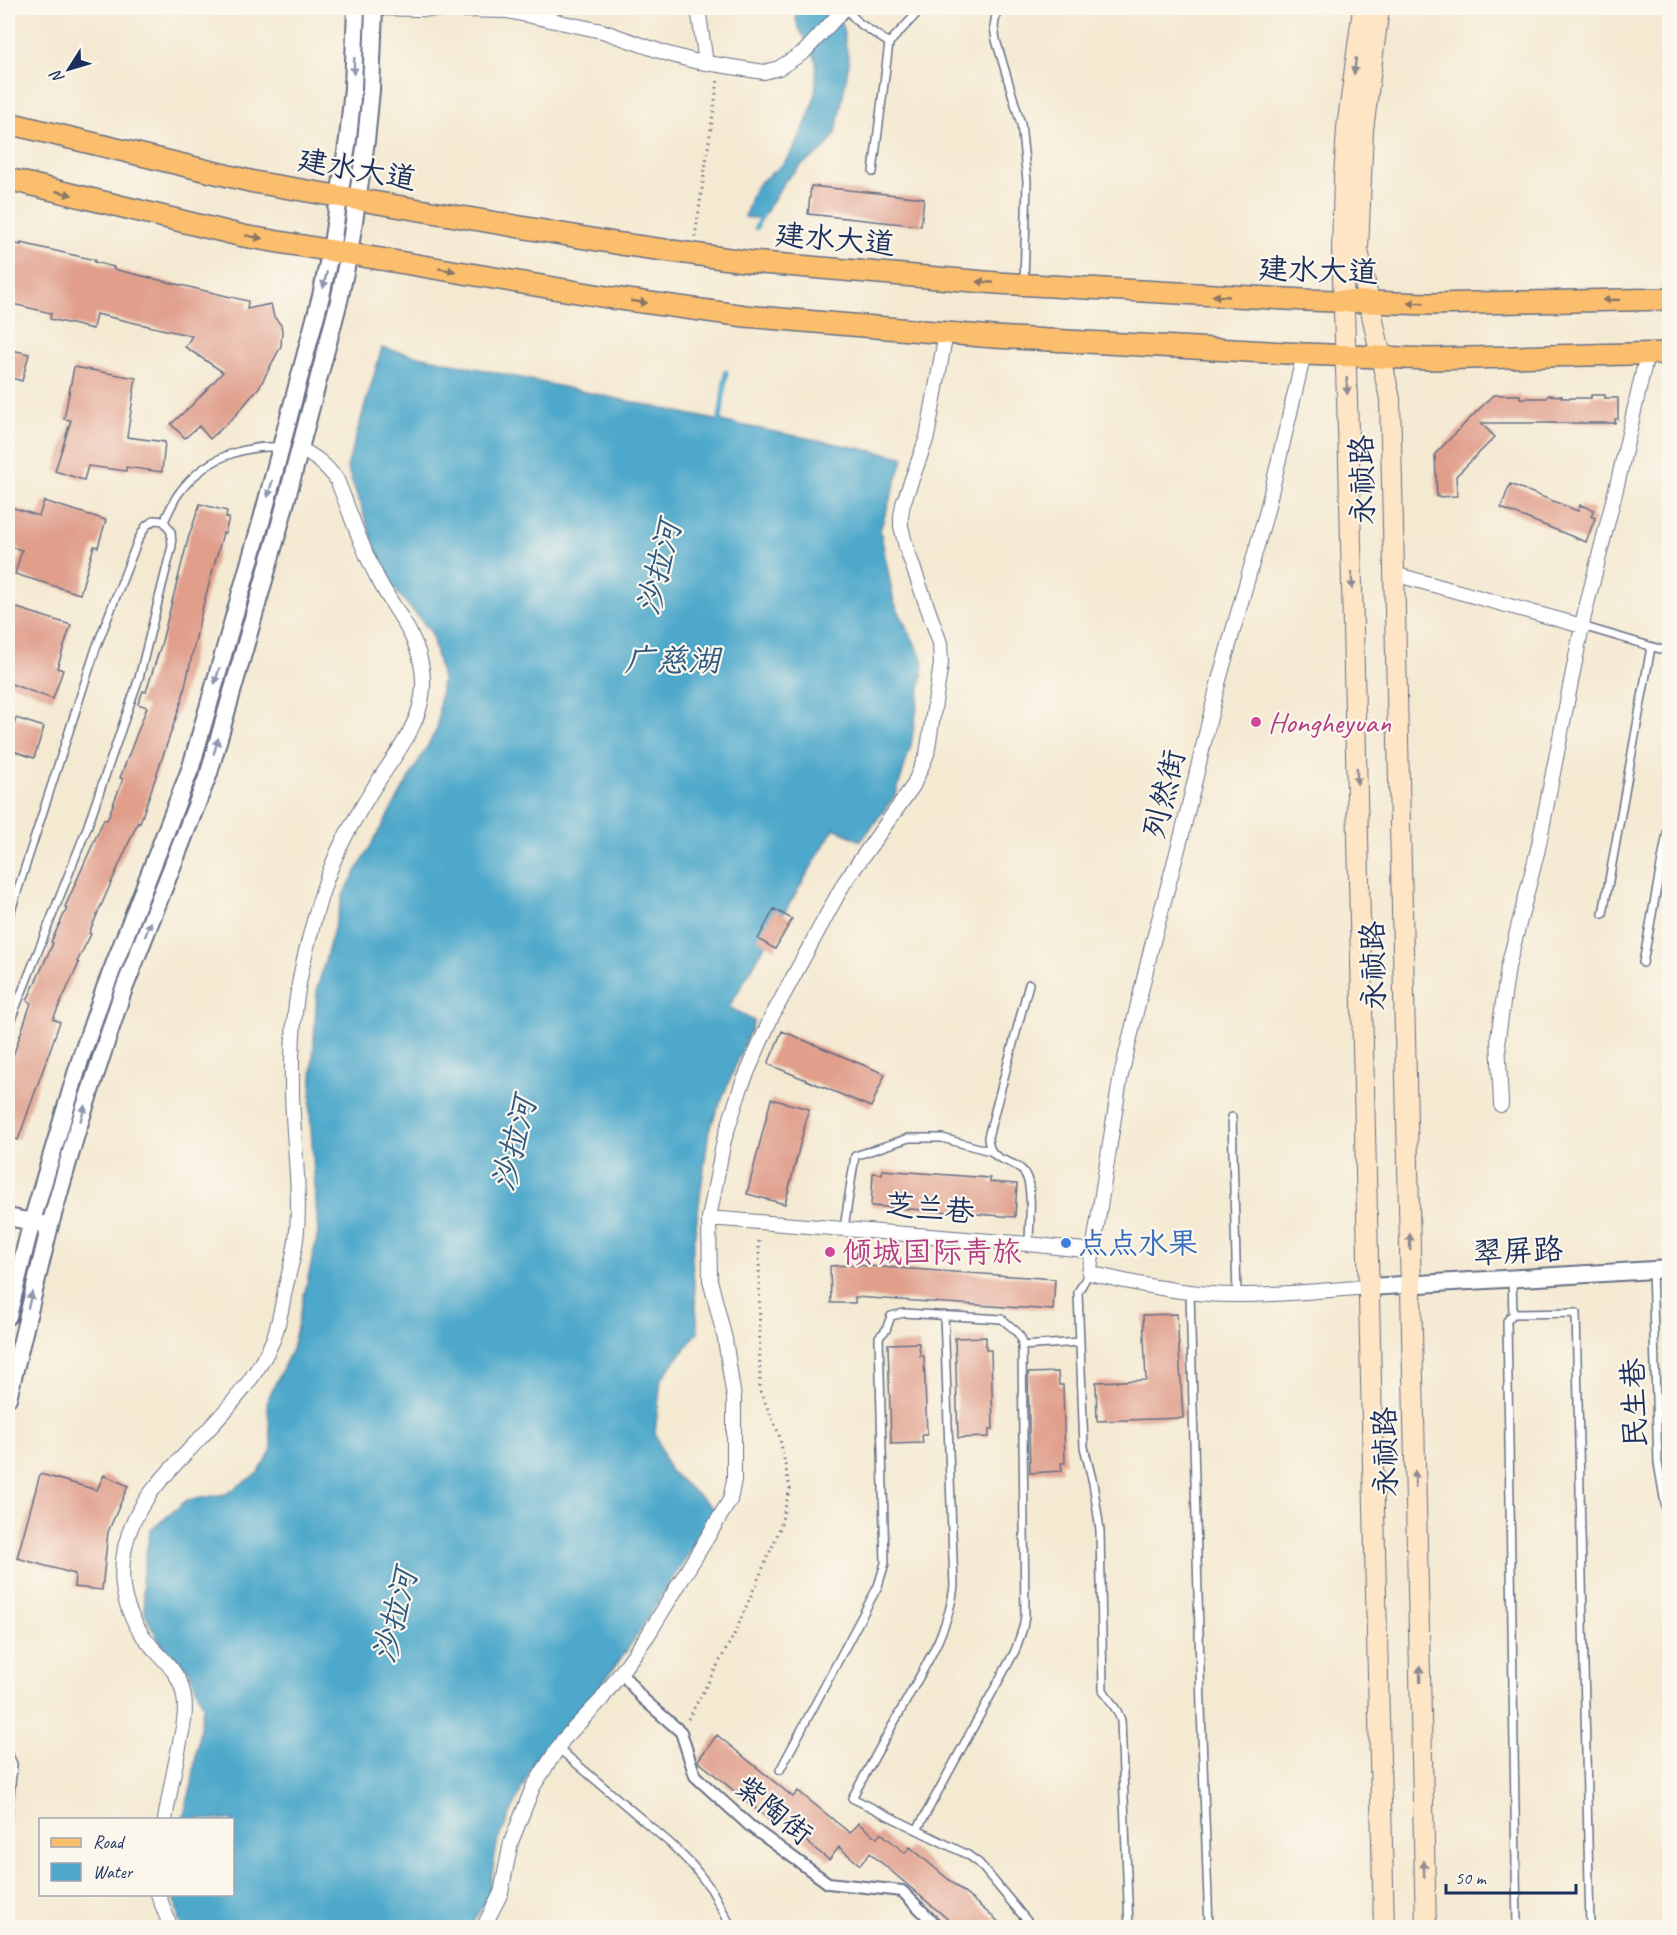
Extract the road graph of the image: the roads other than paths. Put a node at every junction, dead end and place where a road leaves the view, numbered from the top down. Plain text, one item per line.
1 (356, 8) edge
2 (374, 8) edge
3 (548, 8) edge
4 (699, 8) edge
5 (845, 8) edge
6 (922, 8) edge
7 (997, 8) edge
8 (1363, 8) edge
9 (1378, 8) edge
10 (471, 9) edge
11 (555, 21) junction
12 (889, 43) junction
13 (713, 65) junction
14 (8, 123) edge
15 (873, 172) dead end
16 (8, 180) edge
17 (349, 198) junction
18 (340, 252) junction
19 (1023, 284) junction
20 (1670, 298) edge
21 (1344, 301) junction
22 (1369, 302) junction
23 (946, 333) junction
24 (1670, 353) edge
25 (1304, 354) junction
26 (1647, 354) junction
27 (1346, 356) junction
28 (1381, 357) junction
29 (281, 447) junction
30 (300, 449) junction
31 (164, 521) junction
32 (1394, 574) junction
33 (1582, 626) junction
34 (1651, 647) junction
35 (1670, 652) edge
36 (1670, 817) edge
37 (1604, 914) dead end
38 (8, 920) edge
39 (1643, 963) dead end
40 (1029, 984) dead end
41 (8, 1027) edge
42 (1501, 1104) dead end
43 (1232, 1117) dead end
44 (990, 1150) junction
45 (8, 1217) edge
46 (709, 1218) junction
47 (32, 1222) junction
48 (50, 1226) junction
49 (844, 1228) junction
50 (1029, 1244) junction
51 (1093, 1251) junction
52 (1670, 1269) edge
53 (1652, 1270) junction
54 (1089, 1273) junction
55 (1512, 1279) junction
56 (1411, 1284) junction
57 (1369, 1287) junction
58 (1190, 1292) junction
59 (1237, 1295) junction
60 (1513, 1314) junction
61 (944, 1315) junction
62 (8, 1316) edge
63 (1080, 1342) junction
64 (1022, 1346) junction
65 (8, 1398) edge
66 (1670, 1533) edge
67 (621, 1672) junction
68 (558, 1748) junction
69 (8, 1753) edge
70 (780, 1770) dead end
71 (8, 1816) edge
72 (165, 1818) edge
73 (917, 1830) junction
74 (1670, 1848) edge
75 (1670, 1863) edge
76 (159, 1896) edge
77 (171, 1928) edge
78 (483, 1928) edge
79 (732, 1928) edge
80 (939, 1928) edge
81 (1033, 1928) edge
82 (1129, 1928) edge
83 (1209, 1928) edge
84 (1384, 1928) edge
85 (1426, 1928) edge
86 (1517, 1928) edge
87 (1590, 1928) edge

1 -> 17 street
2 - 10 street
2 - 17 street
3 - 11 lane
4 - 13 street
5 - 12 lane
5 - 13 street
6 - 12 lane
7 - 19 lane
8 -> 21 main road, 永祯路
9 - 22 main road, 永祯路
10 - 11 street
11 - 13 street
12 - 15 lane
14 - 17 main road, 建水大道
16 -> 18 main road
17 - 18 street
19 -> 17 main road, 建水大道
18 -> 23 main road
18 -> 29 street
18 - 30 street
21 -> 19 main road, 建水大道
20 -> 22 main road, 建水大道
21 - 22 main road, 建水大道
21 - 27 main road, 永祯路
22 - 28 main road, 永祯路
23 - 25 main road
23 - 46 street
24 - 26 main road
25 - 27 main road
25 - 51 street, 列然街
26 - 28 main road
26 - 33 street
27 - 28 main road
27 -> 57 main road, 永祯路
28 - 32 main road, 永祯路
29 - 31 lane
29 -> 47 street
48 -> 30 street
30 - 72 street
31 - 38 lane
31 - 41 lane
32 - 33 street
56 -> 32 main road, 永祯路
33 - 34 lane
33 - 42 street
34 - 35 lane
34 - 37 lane
36 - 39 lane
40 - 44 lane
43 - 59 lane
44 - 49 lane
44 - 50 lane
45 - 47 street
46 - 49 street, 芝兰巷
46 - 67 street
47 - 48 street
47 - 62 street
65 -> 48 street
49 - 50 street, 芝兰巷
50 - 51 street, 芝兰巷
51 - 54 street
52 - 53 street, 翠屏路
53 - 55 street, 翠屏路
53 - 66 lane, 民生巷
54 - 58 street
54 - 63 lane
55 - 56 street, 翠屏路
55 - 60 lane
56 - 57 street, 翠屏路
85 -> 56 main road, 永祯路
57 - 59 street
57 - 84 main road, 永祯路
58 - 59 street
58 - 83 lane
60 - 86 lane
60 - 87 lane
61 - 64 lane
61 - 70 lane
61 - 73 lane
63 - 64 lane
63 - 82 lane
64 - 73 lane
67 - 68 street
67 - 80 street, 紫陶街
68 - 78 street
68 - 79 lane
69 - 71 lane
73 - 81 lane
74 - 75 lane
76 - 77 street

